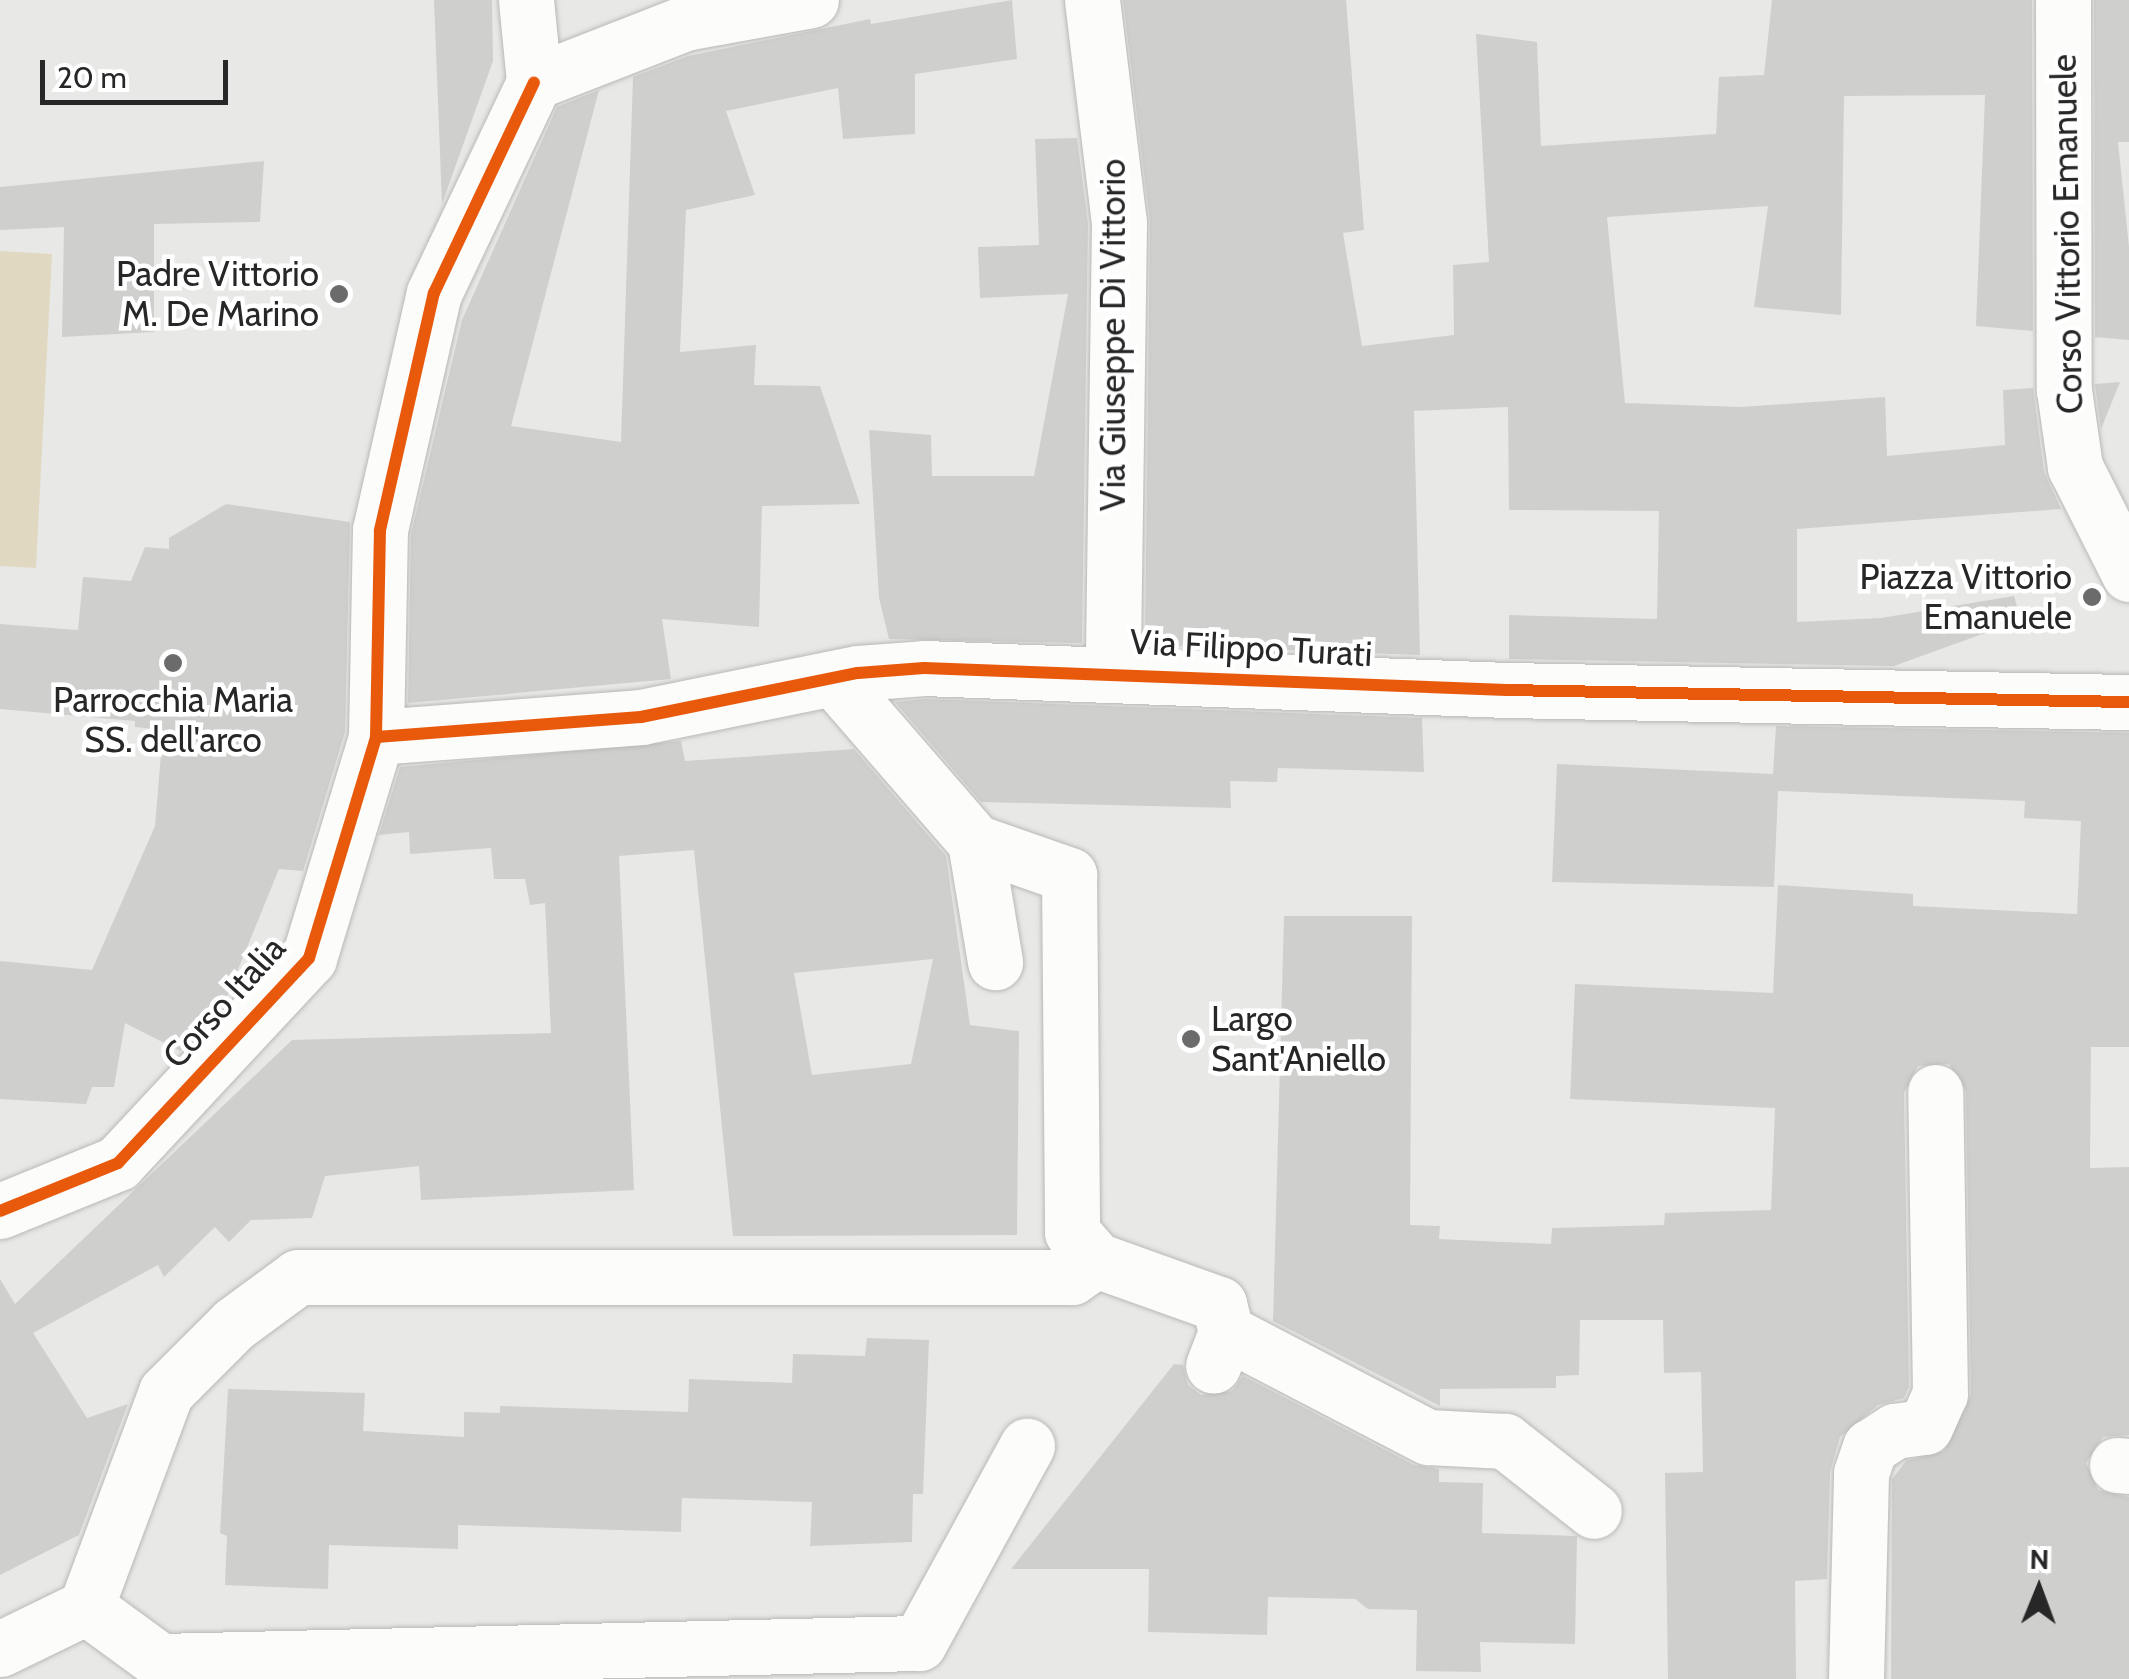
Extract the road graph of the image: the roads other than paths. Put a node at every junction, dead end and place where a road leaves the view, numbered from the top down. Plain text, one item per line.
1 (526, 0) edge
2 (811, 0) edge
3 (1092, 0) edge
4 (2064, 0) edge
5 (534, 82) junction
6 (2129, 574) edge
7 (1113, 672) junction
8 (834, 679) junction
9 (2129, 702) edge
10 (376, 737) junction
11 (975, 842) junction
12 (995, 962) dead end
13 (1935, 1092) dead end
14 (0, 1211) edge
15 (1096, 1260) junction
16 (1027, 1446) dead end
17 (1594, 1511) dead end
18 (111, 1640) edge
19 (0, 1649) edge
20 (750, 1663) edge
21 (1856, 1679) edge

1 - 5 street
2 - 5 street
3 - 7 street, Via Giuseppe Di Vittorio
4 - 6 street, Corso Vittorio Emanuele
5 - 10 street, Corso Italia
7 - 8 street, Via Filippo Turati
7 - 9 street, Via Filippo Turati
8 - 10 street, Via Filippo Turati
8 - 11 street
10 - 14 street, Corso Italia
11 - 12 street
11 - 15 street
13 - 21 street
15 - 17 street
15 - 18 street
16 - 20 street
18 - 19 street
18 - 20 street

